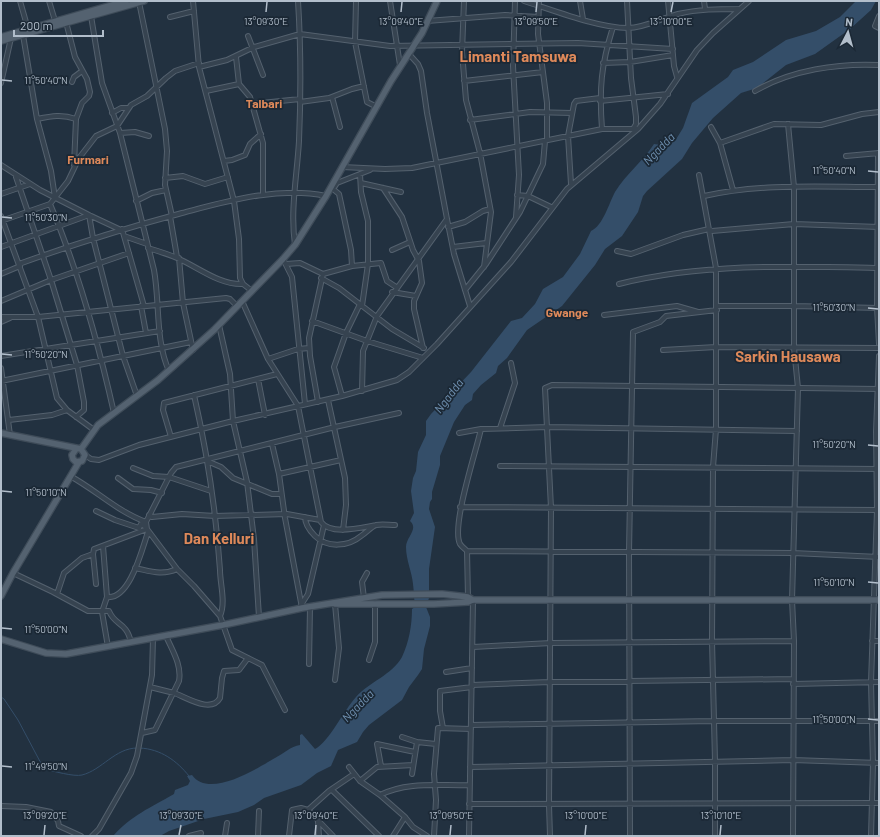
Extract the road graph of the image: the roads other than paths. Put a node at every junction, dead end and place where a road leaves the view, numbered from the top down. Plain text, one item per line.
1 (20, 1) edge
2 (49, 1) edge
3 (126, 1) edge
4 (193, 1) edge
5 (298, 1) edge
6 (356, 1) edge
7 (390, 1) edge
8 (437, 1) edge
9 (464, 1) edge
10 (514, 1) edge
11 (524, 1) edge
12 (580, 1) edge
13 (627, 1) edge
14 (668, 1) edge
15 (704, 1) edge
16 (749, 1) edge
17 (141, 2) edge
18 (539, 3) edge
19 (744, 3) edge
20 (705, 9) junction
21 (740, 9) junction
22 (194, 11) junction
23 (514, 15) junction
24 (91, 16) junction
25 (669, 16) junction
26 (879, 16) edge
27 (170, 17) dead end
28 (538, 17) junction
29 (463, 19) junction
30 (583, 19) junction
31 (428, 21) junction
32 (26, 22) dead end
33 (66, 22) junction
34 (55, 23) junction
35 (613, 27) junction
36 (630, 28) junction
37 (879, 28) edge
38 (24, 34) junction
39 (300, 34) junction
40 (1, 36) edge
41 (248, 36) dead end
42 (11, 38) junction
43 (1, 41) edge
44 (355, 42) junction
45 (415, 44) junction
46 (514, 44) junction
47 (539, 44) junction
48 (462, 45) junction
49 (607, 45) junction
50 (398, 46) junction
51 (253, 47) junction
52 (629, 47) junction
53 (673, 48) junction
54 (409, 54) junction
55 (673, 55) junction
56 (236, 57) junction
57 (7, 61) junction
58 (630, 62) junction
59 (1, 63) edge
60 (602, 63) junction
61 (199, 65) junction
62 (400, 65) junction
63 (879, 65) edge
64 (82, 71) junction
65 (543, 72) junction
66 (263, 75) dead end
67 (513, 75) junction
68 (677, 77) junction
69 (464, 81) junction
70 (72, 82) dead end
71 (1, 83) edge
72 (239, 84) junction
73 (364, 86) junction
74 (156, 89) junction
75 (755, 90) dead end
76 (206, 91) junction
77 (668, 94) junction
78 (633, 96) junction
79 (332, 97) junction
80 (600, 100) junction
81 (300, 101) junction
82 (252, 104) junction
83 (376, 107) junction
84 (128, 108) junction
85 (547, 112) junction
86 (572, 112) junction
87 (879, 112) edge
88 (112, 113) junction
89 (516, 113) junction
90 (38, 119) junction
91 (76, 119) junction
92 (470, 120) junction
93 (788, 124) junction
94 (117, 126) junction
95 (711, 127) dead end
96 (340, 128) dead end
97 (602, 129) junction
98 (635, 129) junction
99 (120, 133) junction
100 (261, 134) junction
101 (149, 136) dead end
102 (568, 136) junction
103 (546, 141) junction
104 (720, 143) junction
105 (518, 146) junction
106 (480, 153) junction
107 (878, 153) edge
108 (846, 156) dead end
109 (224, 162) junction
110 (436, 163) junction
111 (1, 165) edge
112 (341, 167) junction
113 (74, 168) junction
114 (374, 169) junction
115 (360, 174) junction
116 (699, 175) dead end
117 (16, 177) dead end
118 (228, 177) junction
119 (165, 178) junction
120 (361, 183) junction
121 (30, 184) junction
122 (572, 184) junction
123 (794, 187) junction
124 (19, 188) junction
125 (331, 188) junction
126 (383, 188) junction
127 (879, 188) edge
128 (166, 190) junction
129 (732, 190) junction
130 (294, 192) junction
131 (401, 192) dead end
132 (1, 194) edge
133 (263, 195) junction
134 (517, 195) junction
135 (326, 196) junction
136 (528, 196) junction
137 (704, 196) junction
138 (55, 198) junction
139 (136, 201) junction
140 (234, 201) junction
141 (50, 204) junction
142 (551, 207) junction
143 (490, 208) junction
144 (27, 212) junction
145 (89, 215) junction
146 (171, 216) junction
147 (516, 217) junction
148 (2, 219) edge
149 (447, 219) junction
150 (142, 224) junction
151 (794, 224) junction
152 (60, 226) junction
153 (448, 226) junction
154 (879, 227) edge
155 (122, 229) junction
156 (709, 229) junction
157 (36, 234) junction
158 (124, 236) junction
159 (93, 238) junction
160 (410, 242) junction
161 (12, 243) junction
162 (486, 243) junction
163 (295, 245) junction
164 (67, 246) junction
165 (148, 246) junction
166 (1, 247) edge
167 (453, 247) junction
168 (392, 250) dead end
169 (617, 251) dead end
170 (129, 253) junction
171 (42, 256) junction
172 (178, 258) junction
173 (417, 258) junction
174 (285, 261) junction
175 (100, 262) junction
176 (368, 264) junction
177 (20, 265) junction
178 (352, 266) junction
179 (484, 267) junction
180 (716, 268) junction
181 (794, 268) junction
182 (879, 268) edge
183 (75, 271) junction
184 (1, 274) edge
185 (322, 276) junction
186 (51, 280) junction
187 (243, 284) junction
188 (619, 284) dead end
189 (396, 287) junction
190 (28, 290) junction
191 (465, 290) junction
192 (252, 291) junction
193 (392, 292) junction
194 (416, 296) junction
195 (242, 300) junction
196 (1, 301) edge
197 (183, 303) junction
198 (361, 305) junction
199 (142, 306) junction
200 (158, 306) junction
201 (236, 306) junction
202 (470, 306) junction
203 (794, 306) junction
204 (717, 308) junction
205 (878, 308) edge
206 (112, 309) junction
207 (89, 311) junction
208 (700, 313) junction
209 (61, 314) junction
210 (604, 315) dead end
211 (38, 316) junction
212 (377, 316) junction
213 (1, 317) edge
214 (11, 317) junction
215 (312, 321) junction
216 (1, 322) edge
217 (219, 325) junction
218 (160, 331) junction
219 (146, 333) junction
220 (346, 333) junction
221 (119, 338) junction
222 (98, 341) junction
223 (367, 341) junction
224 (191, 342) junction
225 (879, 344) edge
226 (70, 345) junction
227 (161, 347) junction
228 (716, 347) junction
229 (45, 348) junction
230 (309, 348) junction
231 (423, 348) junction
232 (794, 348) junction
233 (879, 348) edge
234 (298, 349) junction
235 (193, 350) junction
236 (663, 350) dead end
237 (429, 352) junction
238 (1, 356) edge
239 (123, 356) junction
240 (879, 356) edge
241 (423, 358) junction
242 (268, 359) junction
243 (102, 360) junction
244 (511, 363) dead end
245 (77, 365) junction
246 (1, 368) edge
247 (169, 371) junction
248 (50, 372) junction
249 (277, 374) junction
250 (258, 379) junction
251 (2, 380) edge
252 (632, 386) junction
253 (230, 387) junction
254 (715, 387) junction
255 (798, 388) junction
256 (879, 389) edge
257 (362, 391) junction
258 (194, 395) junction
259 (137, 396) junction
260 (342, 396) junction
261 (328, 400) junction
262 (318, 402) junction
263 (305, 404) junction
264 (298, 406) junction
265 (67, 410) junction
266 (114, 413) junction
267 (398, 413) dead end
268 (265, 414) junction
269 (76, 417) junction
270 (9, 420) junction
271 (233, 421) junction
272 (335, 427) junction
273 (548, 427) junction
274 (631, 427) junction
275 (500, 428) junction
276 (202, 429) junction
277 (481, 429) junction
278 (716, 429) junction
279 (94, 430) junction
280 (797, 431) junction
281 (877, 431) edge
282 (1, 433) edge
283 (458, 433) dead end
284 (10, 435) junction
285 (304, 435) junction
286 (171, 437) junction
287 (272, 444) junction
288 (78, 449) junction
289 (240, 452) junction
290 (85, 455) junction
291 (73, 459) junction
292 (206, 460) junction
293 (341, 460) junction
294 (80, 462) junction
295 (500, 466) dead end
296 (550, 466) junction
297 (310, 467) junction
298 (631, 467) junction
299 (713, 467) junction
300 (133, 468) dead end
301 (795, 469) junction
302 (877, 469) edge
303 (278, 474) junction
304 (69, 477) junction
305 (169, 477) junction
306 (118, 478) dead end
307 (247, 482) junction
308 (211, 491) junction
309 (162, 493) junction
310 (280, 494) junction
311 (460, 507) junction
312 (630, 507) junction
313 (551, 508) junction
314 (713, 508) junction
315 (795, 509) junction
316 (878, 510) edge
317 (96, 511) dead end
318 (284, 514) junction
319 (149, 515) junction
320 (215, 516) junction
321 (251, 516) junction
322 (305, 518) junction
323 (320, 520) junction
324 (324, 525) junction
325 (376, 525) junction
326 (395, 525) dead end
327 (147, 528) junction
328 (343, 530) junction
329 (320, 540) junction
330 (104, 546) junction
331 (550, 550) junction
332 (467, 551) junction
333 (629, 552) junction
334 (713, 552) junction
335 (793, 553) junction
336 (93, 554) junction
337 (877, 557) edge
338 (135, 568) junction
339 (177, 569) junction
340 (13, 572) junction
341 (367, 573) dead end
342 (96, 584) dead end
343 (57, 594) junction
344 (1, 596) edge
345 (106, 597) junction
346 (364, 598) junction
347 (471, 599) junction
348 (630, 600) junction
349 (713, 600) junction
350 (792, 600) junction
351 (876, 600) edge
352 (550, 601) junction
353 (375, 603) junction
354 (335, 604) junction
355 (302, 606) junction
356 (310, 607) junction
357 (102, 612) junction
358 (220, 616) junction
359 (259, 617) junction
360 (223, 625) junction
361 (166, 636) junction
362 (1, 637) edge
363 (153, 638) junction
364 (712, 641) junction
365 (794, 641) junction
366 (872, 641) junction
367 (879, 641) edge
368 (131, 642) junction
369 (551, 643) junction
370 (630, 643) junction
371 (108, 647) junction
372 (473, 647) junction
373 (248, 658) junction
374 (369, 660) dead end
375 (309, 664) dead end
376 (472, 668) junction
377 (446, 672) dead end
378 (335, 680) dead end
379 (712, 680) junction
380 (550, 682) junction
381 (630, 682) junction
382 (793, 682) junction
383 (872, 682) junction
384 (879, 682) edge
385 (472, 686) junction
386 (150, 687) junction
387 (174, 693) junction
388 (285, 710) dead end
389 (792, 720) junction
390 (713, 721) junction
391 (873, 721) junction
392 (879, 721) edge
393 (630, 722) junction
394 (550, 723) junction
395 (471, 727) junction
396 (443, 728) junction
397 (142, 733) junction
398 (402, 737) dead end
399 (418, 742) junction
400 (436, 744) junction
401 (415, 752) junction
402 (793, 760) junction
403 (715, 762) junction
404 (879, 763) edge
405 (549, 764) junction
406 (630, 764) junction
407 (873, 764) junction
408 (412, 765) junction
409 (381, 766) junction
410 (470, 767) junction
411 (349, 768) dead end
412 (354, 774) junction
413 (412, 774) dead end
414 (360, 781) junction
415 (435, 785) junction
416 (470, 785) junction
417 (332, 790) junction
418 (380, 795) junction
419 (792, 802) junction
420 (630, 803) junction
421 (872, 803) junction
422 (879, 803) edge
423 (469, 804) junction
424 (715, 804) junction
425 (548, 805) junction
426 (1, 806) edge
427 (308, 810) junction
428 (259, 811) dead end
429 (405, 817) junction
430 (318, 821) junction
431 (227, 823) dead end
432 (81, 836) edge
433 (92, 836) edge
434 (189, 836) edge
435 (200, 836) edge
436 (225, 836) edge
437 (258, 836) edge
438 (289, 836) edge
439 (319, 836) edge
440 (333, 836) edge
441 (379, 836) edge
442 (393, 836) edge
443 (427, 836) edge
444 (434, 836) edge
445 (469, 836) edge
446 (550, 836) edge
447 (630, 836) edge
448 (715, 836) edge
449 (793, 836) edge
450 (871, 836) edge

1 - 32 street
2 - 34 street
3 - 34 main road
4 - 22 street
5 - 39 street
6 - 44 street
7 - 50 street
8 - 31 main road
9 - 29 street
10 - 23 street
11 - 18 street
12 - 30 street
13 - 36 street
14 - 25 street
15 - 20 street
16 - 19 street
17 - 24 main road
17 - 74 street
18 - 28 street
18 - 30 street
19 - 21 street
20 - 21 street
20 - 25 street
21 - 68 street
22 - 27 street
22 - 61 street
23 - 28 street
23 - 29 street
23 - 46 street
24 - 33 main road
24 - 88 street
25 - 36 street
25 - 53 street
26 - 37 street
28 - 47 street
29 - 31 street
29 - 48 street
30 - 35 street
31 - 45 main road
33 - 34 main road
33 - 64 street
34 - 38 main road
34 - 40 main road
35 - 36 street
35 - 49 street
36 - 52 street
38 - 42 main road
38 - 90 street
39 - 44 street
39 - 51 street
39 - 81 street
41 - 51 street
42 - 43 main road
42 - 57 street
44 - 50 street
44 - 73 street
45 - 48 street
45 - 50 street
45 - 54 main road
46 - 47 street
46 - 48 street
46 - 67 street
47 - 49 street
47 - 65 street
48 - 69 street
49 - 52 street
49 - 60 street
50 - 62 street
51 - 56 street
51 - 66 street
52 - 53 street
52 - 58 street
53 - 55 street
54 - 62 main road
54 - 110 street
55 - 58 street
55 - 68 street
56 - 61 street
56 - 72 street
57 - 59 street
57 - 71 street
58 - 60 street
58 - 78 street
60 - 80 street
61 - 74 street
61 - 76 street
62 - 83 main road
63 - 75 street
64 - 70 street
64 - 91 street
65 - 67 street
65 - 85 street
67 - 69 street
67 - 89 street
68 - 77 street
69 - 92 street
72 - 76 street
72 - 82 street
73 - 79 street
73 - 83 street
74 - 84 street
74 - 119 street
76 - 109 street
77 - 78 street
77 - 98 street
78 - 80 street
78 - 98 street
79 - 81 street
79 - 96 street
80 - 86 street
80 - 97 street
81 - 82 street
81 - 130 street
82 - 100 street
83 - 112 main road
84 - 88 street
84 - 94 street
85 - 86 street
85 - 89 street
85 - 103 street
86 - 102 street
87 - 93 street
88 - 94 street
89 - 92 street
89 - 105 street
90 - 91 street
90 - 138 street
91 - 113 street
92 - 106 street
93 - 104 street
93 - 123 street
94 - 99 street
94 - 113 street
95 - 104 street
97 - 98 street
97 - 102 street
98 - 122 street
99 - 101 street
99 - 139 street
100 - 109 street
100 - 133 street
102 - 103 street
102 - 122 street
103 - 105 street
103 - 136 street
104 - 129 street
105 - 106 street
105 - 134 street
106 - 110 street
106 - 143 street
107 - 108 street
107 - 127 street
109 - 118 street
110 - 114 street
110 - 149 street
111 - 121 street
112 - 114 street
112 - 125 main road
113 - 138 street
114 - 115 street
115 - 120 street
115 - 125 street
116 - 137 street
117 - 124 street
118 - 119 street
118 - 140 street
119 - 128 street
120 - 126 street
120 - 176 street
121 - 124 street
121 - 138 street
122 - 142 street
123 - 127 street
123 - 129 street
123 - 151 street
124 - 132 street
124 - 144 street
125 - 135 main road
125 - 178 street
126 - 131 street
126 - 160 street
127 - 154 street
128 - 139 street
128 - 146 street
129 - 137 street
130 - 133 street
130 - 135 street
130 - 163 street
133 - 140 street
134 - 136 street
134 - 147 street
135 - 163 main road
136 - 142 street
136 - 147 street
137 - 156 street
138 - 141 street
138 - 145 street
139 - 150 street
140 - 146 street
140 - 187 street
141 - 144 street
141 - 152 street
142 - 202 street
143 - 153 street
143 - 162 street
144 - 148 street
144 - 157 street
145 - 152 street
145 - 155 street
145 - 159 street
146 - 150 street
146 - 172 street
147 - 179 street
148 - 161 street
149 - 153 street
149 - 173 street
150 - 155 street
150 - 165 street
151 - 154 street
151 - 156 street
151 - 181 street
152 - 157 street
152 - 164 street
153 - 167 street
154 - 182 street
155 - 158 street
155 - 159 street
156 - 169 street
156 - 180 street
157 - 161 street
157 - 171 street
158 - 165 street
158 - 170 street
159 - 164 street
159 - 175 street
160 - 168 street
160 - 173 street
161 - 166 street
161 - 177 street
162 - 167 street
162 - 179 street
163 - 174 main road
164 - 171 street
164 - 183 street
165 - 172 street
165 - 200 street
167 - 191 street
170 - 175 street
170 - 199 street
171 - 177 street
171 - 186 street
172 - 187 street
172 - 197 street
173 - 189 street
173 - 194 street
174 - 185 street
174 - 192 main road
174 - 234 street
175 - 183 street
175 - 206 street
176 - 178 street
176 - 189 street
176 - 198 street
177 - 184 street
177 - 190 street
178 - 185 street
179 - 191 street
180 - 181 street
180 - 188 street
180 - 204 street
181 - 182 street
181 - 203 street
182 - 205 street
183 - 186 street
183 - 207 street
185 - 198 street
185 - 215 street
186 - 190 street
186 - 209 street
187 - 192 street
189 - 193 street
190 - 196 street
190 - 211 street
191 - 202 street
192 - 195 main road
193 - 194 street
193 - 212 street
194 - 231 street
195 - 201 main road
195 - 242 street
197 - 200 street
197 - 201 street
197 - 224 street
198 - 212 street
198 - 220 street
199 - 200 street
199 - 206 street
199 - 219 street
200 - 218 street
201 - 217 main road
202 - 237 street
203 - 204 street
203 - 205 street
203 - 232 street
204 - 208 street
204 - 228 street
205 - 225 street
206 - 207 street
206 - 221 street
207 - 209 street
207 - 222 street
208 - 210 street
208 - 252 street
209 - 211 street
209 - 226 street
211 - 214 street
211 - 229 street
212 - 223 street
212 - 231 street
213 - 214 street
214 - 216 street
215 - 220 street
215 - 230 street
217 - 235 main road
217 - 253 street
218 - 219 street
218 - 227 street
219 - 221 street
220 - 223 street
220 - 260 street
221 - 222 street
221 - 239 street
222 - 226 street
222 - 243 street
223 - 241 street
223 - 257 street
224 - 227 street
224 - 235 street
226 - 229 street
226 - 245 street
227 - 239 street
227 - 247 street
228 - 232 street
228 - 236 street
228 - 254 street
229 - 238 street
229 - 248 street
230 - 234 street
230 - 262 street
231 - 237 street
232 - 233 street
232 - 255 street
234 - 242 street
234 - 263 street
235 - 247 main road
237 - 241 street
239 - 243 street
239 - 259 street
240 - 256 street
241 - 257 street
242 - 249 street
243 - 245 street
243 - 266 street
244 - 275 street
245 - 248 street
245 - 269 street
246 - 251 street
247 - 259 main road
248 - 251 street
248 - 265 street
249 - 250 street
249 - 264 street
250 - 253 street
250 - 268 street
251 - 270 street
252 - 254 street
252 - 273 street
252 - 274 street
253 - 258 street
253 - 271 street
254 - 255 street
254 - 278 street
255 - 256 street
255 - 280 street
256 - 281 street
257 - 260 street
258 - 276 street
258 - 286 street
259 - 266 main road
260 - 261 street
261 - 262 street
261 - 272 street
262 - 263 street
263 - 264 street
264 - 268 street
264 - 285 street
265 - 269 street
265 - 270 street
266 - 279 main road
267 - 272 street
268 - 271 street
269 - 279 street
270 - 284 street
271 - 276 street
271 - 289 street
272 - 285 street
272 - 293 street
273 - 274 street
273 - 275 street
273 - 296 street
274 - 278 street
274 - 298 street
275 - 277 street
276 - 286 street
276 - 292 street
277 - 283 street
277 - 311 street
278 - 280 street
278 - 299 street
279 - 288 main road
280 - 301 street
281 - 302 street
282 - 284 main road
284 - 288 main road
285 - 287 street
285 - 297 street
286 - 290 street
287 - 289 street
287 - 303 street
288 - 290 main road
288 - 291 main road
289 - 292 street
289 - 307 street
290 - 294 main road
291 - 294 main road
291 - 304 main road
292 - 305 street
292 - 307 street
292 - 308 street
293 - 297 street
293 - 328 street
294 - 304 main road
295 - 296 street
296 - 298 street
296 - 313 street
297 - 303 street
297 - 323 street
298 - 299 street
298 - 312 street
299 - 301 street
299 - 314 street
300 - 305 street
301 - 302 street
301 - 315 street
302 - 316 street
303 - 310 street
304 - 327 street
304 - 340 main road
305 - 308 street
305 - 309 street
306 - 309 street
307 - 310 street
307 - 321 street
308 - 320 street
309 - 319 street
310 - 318 street
311 - 313 street
311 - 332 street
312 - 313 street
312 - 314 street
312 - 333 street
313 - 331 street
314 - 315 street
314 - 334 street
315 - 316 street
315 - 335 street
316 - 337 street
317 - 327 street
318 - 321 street
318 - 322 street
318 - 355 street
319 - 320 street
319 - 327 street
320 - 321 street
320 - 358 street
321 - 359 street
322 - 323 street
322 - 329 street
323 - 324 street
324 - 328 street
324 - 329 street
325 - 326 street
325 - 328 street
325 - 329 street
327 - 330 street
327 - 338 street
327 - 339 street
329 - 355 street
330 - 336 street
330 - 345 street
331 - 332 street
331 - 333 street
331 - 352 street
332 - 347 street
333 - 334 street
333 - 348 street
334 - 335 street
334 - 349 street
335 - 337 street
335 - 350 street
336 - 342 street
336 - 343 street
337 - 351 street
338 - 339 street
338 - 345 street
339 - 358 street
340 - 343 street
340 - 344 main road
341 - 346 street
343 - 357 street
345 - 357 street
346 - 347 main road
346 - 354 main road
347 - 352 main road
347 - 353 main road
347 - 372 street
348 - 349 main road
348 - 352 main road
348 - 370 street
349 - 350 main road
349 - 364 street
350 - 351 main road
350 - 365 street
351 - 366 street
352 - 369 street
353 - 354 main road
353 - 374 street
354 - 356 main road
354 - 378 street
355 - 356 main road
355 - 359 main road
356 - 375 street
357 - 368 street
357 - 371 street
358 - 360 street
359 - 360 main road
360 - 361 main road
360 - 373 street
361 - 363 main road
361 - 387 street
362 - 371 main road
363 - 368 main road
363 - 386 street
364 - 365 street
364 - 370 street
364 - 379 street
365 - 382 street
366 - 367 street
366 - 383 street
368 - 371 main road
369 - 370 street
369 - 372 street
369 - 380 street
370 - 381 street
372 - 376 street
373 - 387 street
373 - 388 street
376 - 377 street
376 - 385 street
379 - 381 street
379 - 382 street
379 - 390 street
380 - 381 street
380 - 385 street
380 - 394 street
381 - 393 street
382 - 383 street
382 - 389 street
383 - 384 street
383 - 391 street
385 - 395 street
385 - 396 street
386 - 387 street
386 - 397 street
387 - 397 street
389 - 390 street
389 - 391 street
389 - 402 street
390 - 393 street
390 - 403 street
391 - 392 street
391 - 407 street
393 - 394 street
393 - 406 street
394 - 395 street
394 - 405 street
395 - 396 street
395 - 410 street
396 - 400 street
397 - 433 street
398 - 399 street
399 - 400 street
399 - 401 street
400 - 415 street
401 - 408 street
401 - 409 street
402 - 403 street
402 - 407 street
402 - 419 street
403 - 406 street
403 - 424 street
404 - 407 street
405 - 406 street
405 - 410 street
405 - 425 street
406 - 420 street
407 - 421 street
408 - 409 street
408 - 413 street
409 - 414 street
410 - 416 street
411 - 412 street
412 - 414 street
412 - 417 street
414 - 418 street
415 - 416 street
415 - 418 street
415 - 444 street
416 - 423 street
417 - 427 street
417 - 441 street
418 - 429 street
419 - 421 street
419 - 424 street
419 - 449 street
420 - 424 street
420 - 425 street
420 - 447 street
421 - 422 street
421 - 450 street
423 - 425 street
423 - 445 street
424 - 448 street
425 - 446 street
426 - 432 street
427 - 430 street
427 - 438 street
428 - 437 street
429 - 442 street
429 - 443 street
430 - 439 street
430 - 440 street
431 - 436 street
434 - 435 street

